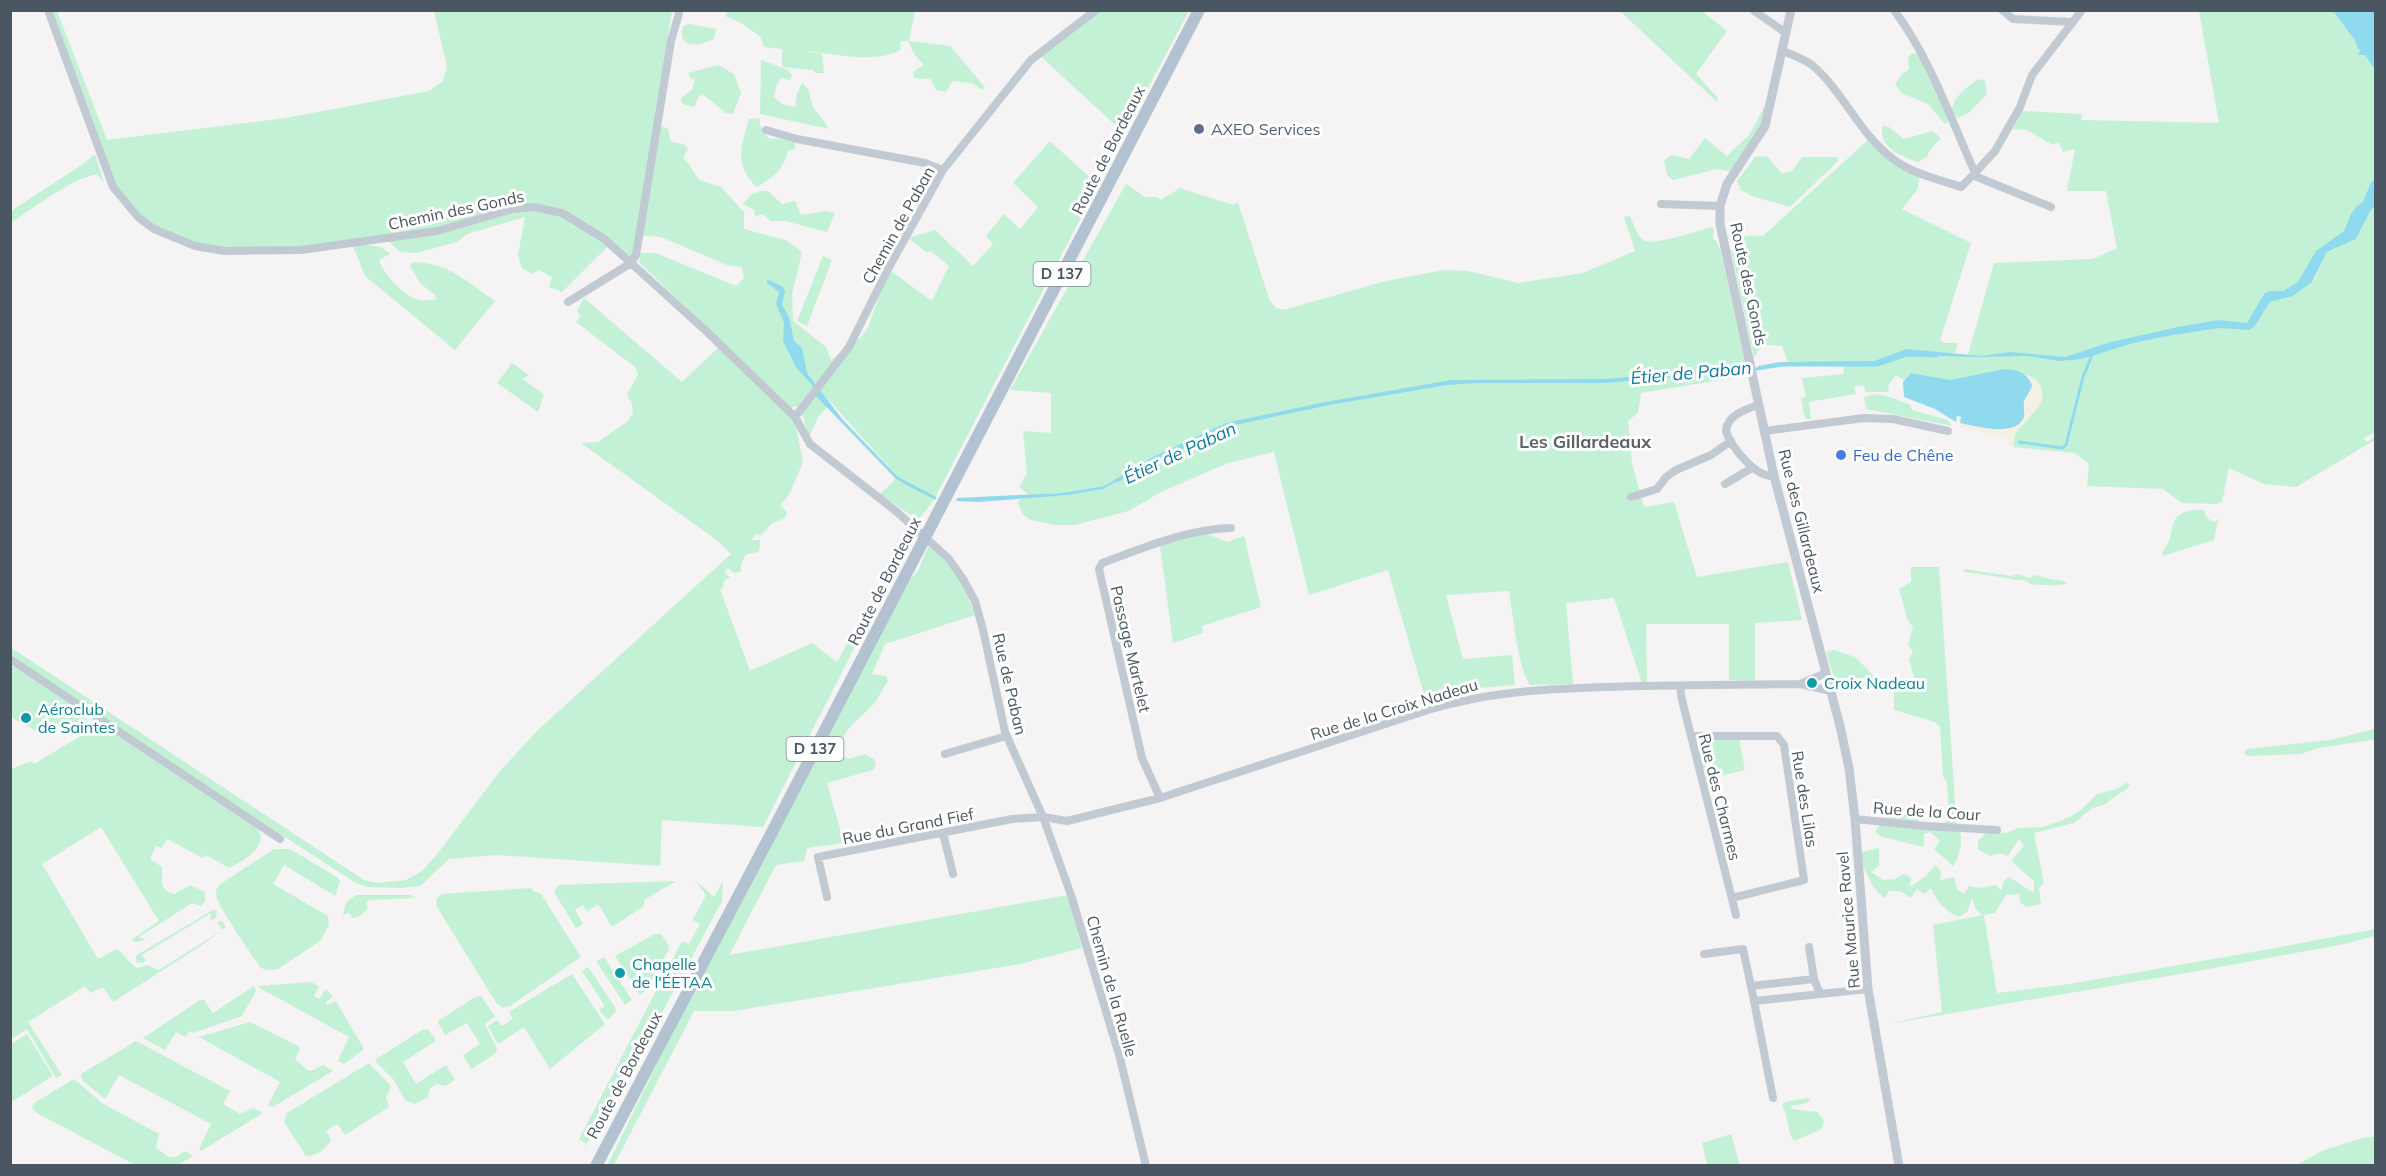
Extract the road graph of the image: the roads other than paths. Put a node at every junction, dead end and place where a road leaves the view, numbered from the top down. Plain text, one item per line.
1 (48, 10) edge
2 (680, 10) edge
3 (1096, 10) edge
4 (1199, 10) edge
5 (1753, 10) edge
6 (1791, 10) edge
7 (1894, 10) edge
8 (2002, 10) edge
9 (2082, 10) edge
10 (2073, 22) junction
11 (1786, 33) junction
12 (1783, 51) junction
13 (766, 130) dead end
14 (943, 170) junction
15 (1975, 173) junction
16 (1661, 204) dead end
17 (1720, 206) junction
18 (2051, 207) dead end
19 (631, 262) junction
20 (568, 302) dead end
21 (1754, 376) joint
22 (1759, 405) junction
23 (795, 417) junction
24 (1764, 431) junction
25 (1948, 431) dead end
26 (1731, 441) junction
27 (1752, 468) junction
28 (1774, 476) junction
29 (1725, 484) dead end
30 (1631, 497) dead end
31 (1231, 528) dead end
32 (925, 537) junction
33 (10, 659) edge
34 (1826, 673) junction
35 (1800, 684) junction
36 (1680, 686) junction
37 (1830, 692) junction
38 (1006, 736) junction
39 (1691, 736) junction
40 (945, 754) dead end
41 (1161, 798) junction
42 (1043, 817) junction
43 (1855, 819) junction
44 (1997, 830) dead end
45 (943, 832) junction
46 (280, 838) dead end
47 (952, 874) dead end
48 (827, 897) dead end
49 (1732, 898) junction
50 (1736, 915) dead end
51 (1809, 947) dead end
52 (1704, 954) dead end
53 (1814, 979) junction
54 (1751, 986) junction
55 (1868, 989) junction
56 (1820, 994) junction
57 (1754, 1001) junction
58 (1773, 1098) dead end
59 (596, 1166) edge
60 (1146, 1166) edge
61 (1899, 1166) edge

1 - 19 street, Chemin des Gonds
2 - 19 street
3 - 14 street, Chemin de Paban
4 - 32 main road, Route de Bordeaux / D 137
5 - 11 street
6 - 11 street, Route des Gonds
7 - 15 street
8 - 10 street
9 - 10 street
10 - 15 street
11 - 12 street, Route des Gonds
12 - 15 street
12 - 17 street, Route des Gonds
13 - 14 street
14 - 23 street, Chemin de Paban
15 - 18 street
16 - 17 street
17 - 21 street, Route des Gonds
19 - 20 street
19 - 23 street, Chemin des Gonds
21 - 22 street, Rue des Gillardeaux
22 - 24 street, Rue des Gillardeaux
22 - 26 street
23 - 32 street, Chemin des Gonds
24 - 25 street
24 - 28 street, Rue des Gillardeaux
26 - 27 street
26 - 30 street
27 - 28 street
27 - 29 street
28 - 34 street, Rue des Gillardeaux
31 - 41 street, Passage Martelet
32 - 38 street, Rue de Paban
32 - 59 main road, Route de Bordeaux / D 137
33 - 46 street
34 - 35 street
34 - 37 street, Rue Maurice Ravel
35 - 36 street, Rue de la Croix Nadeau
35 - 37 street
36 - 39 street, Rue des Charmes
36 - 41 street, Rue de la Croix Nadeau
37 - 43 street, Rue Maurice Ravel
38 - 40 street
38 - 42 street, Rue de Paban
39 - 49 street, Rue des Charmes
39 - 49 street, Rue des Lilas
41 - 42 street, Rue de la Croix Nadeau
42 - 45 street, Rue du Grand Fief
42 - 60 street, Chemin de la Ruelle
43 - 44 street, Rue de la Cour
43 - 55 street, Rue Maurice Ravel
45 - 47 street
45 - 48 street, Rue du Grand Fief
49 - 50 street, Rue des Charmes
51 - 53 street
52 - 54 street
53 - 54 street
53 - 56 street
54 - 57 street
55 - 56 street
55 - 61 street, Rue Maurice Ravel
56 - 57 street
57 - 58 street

